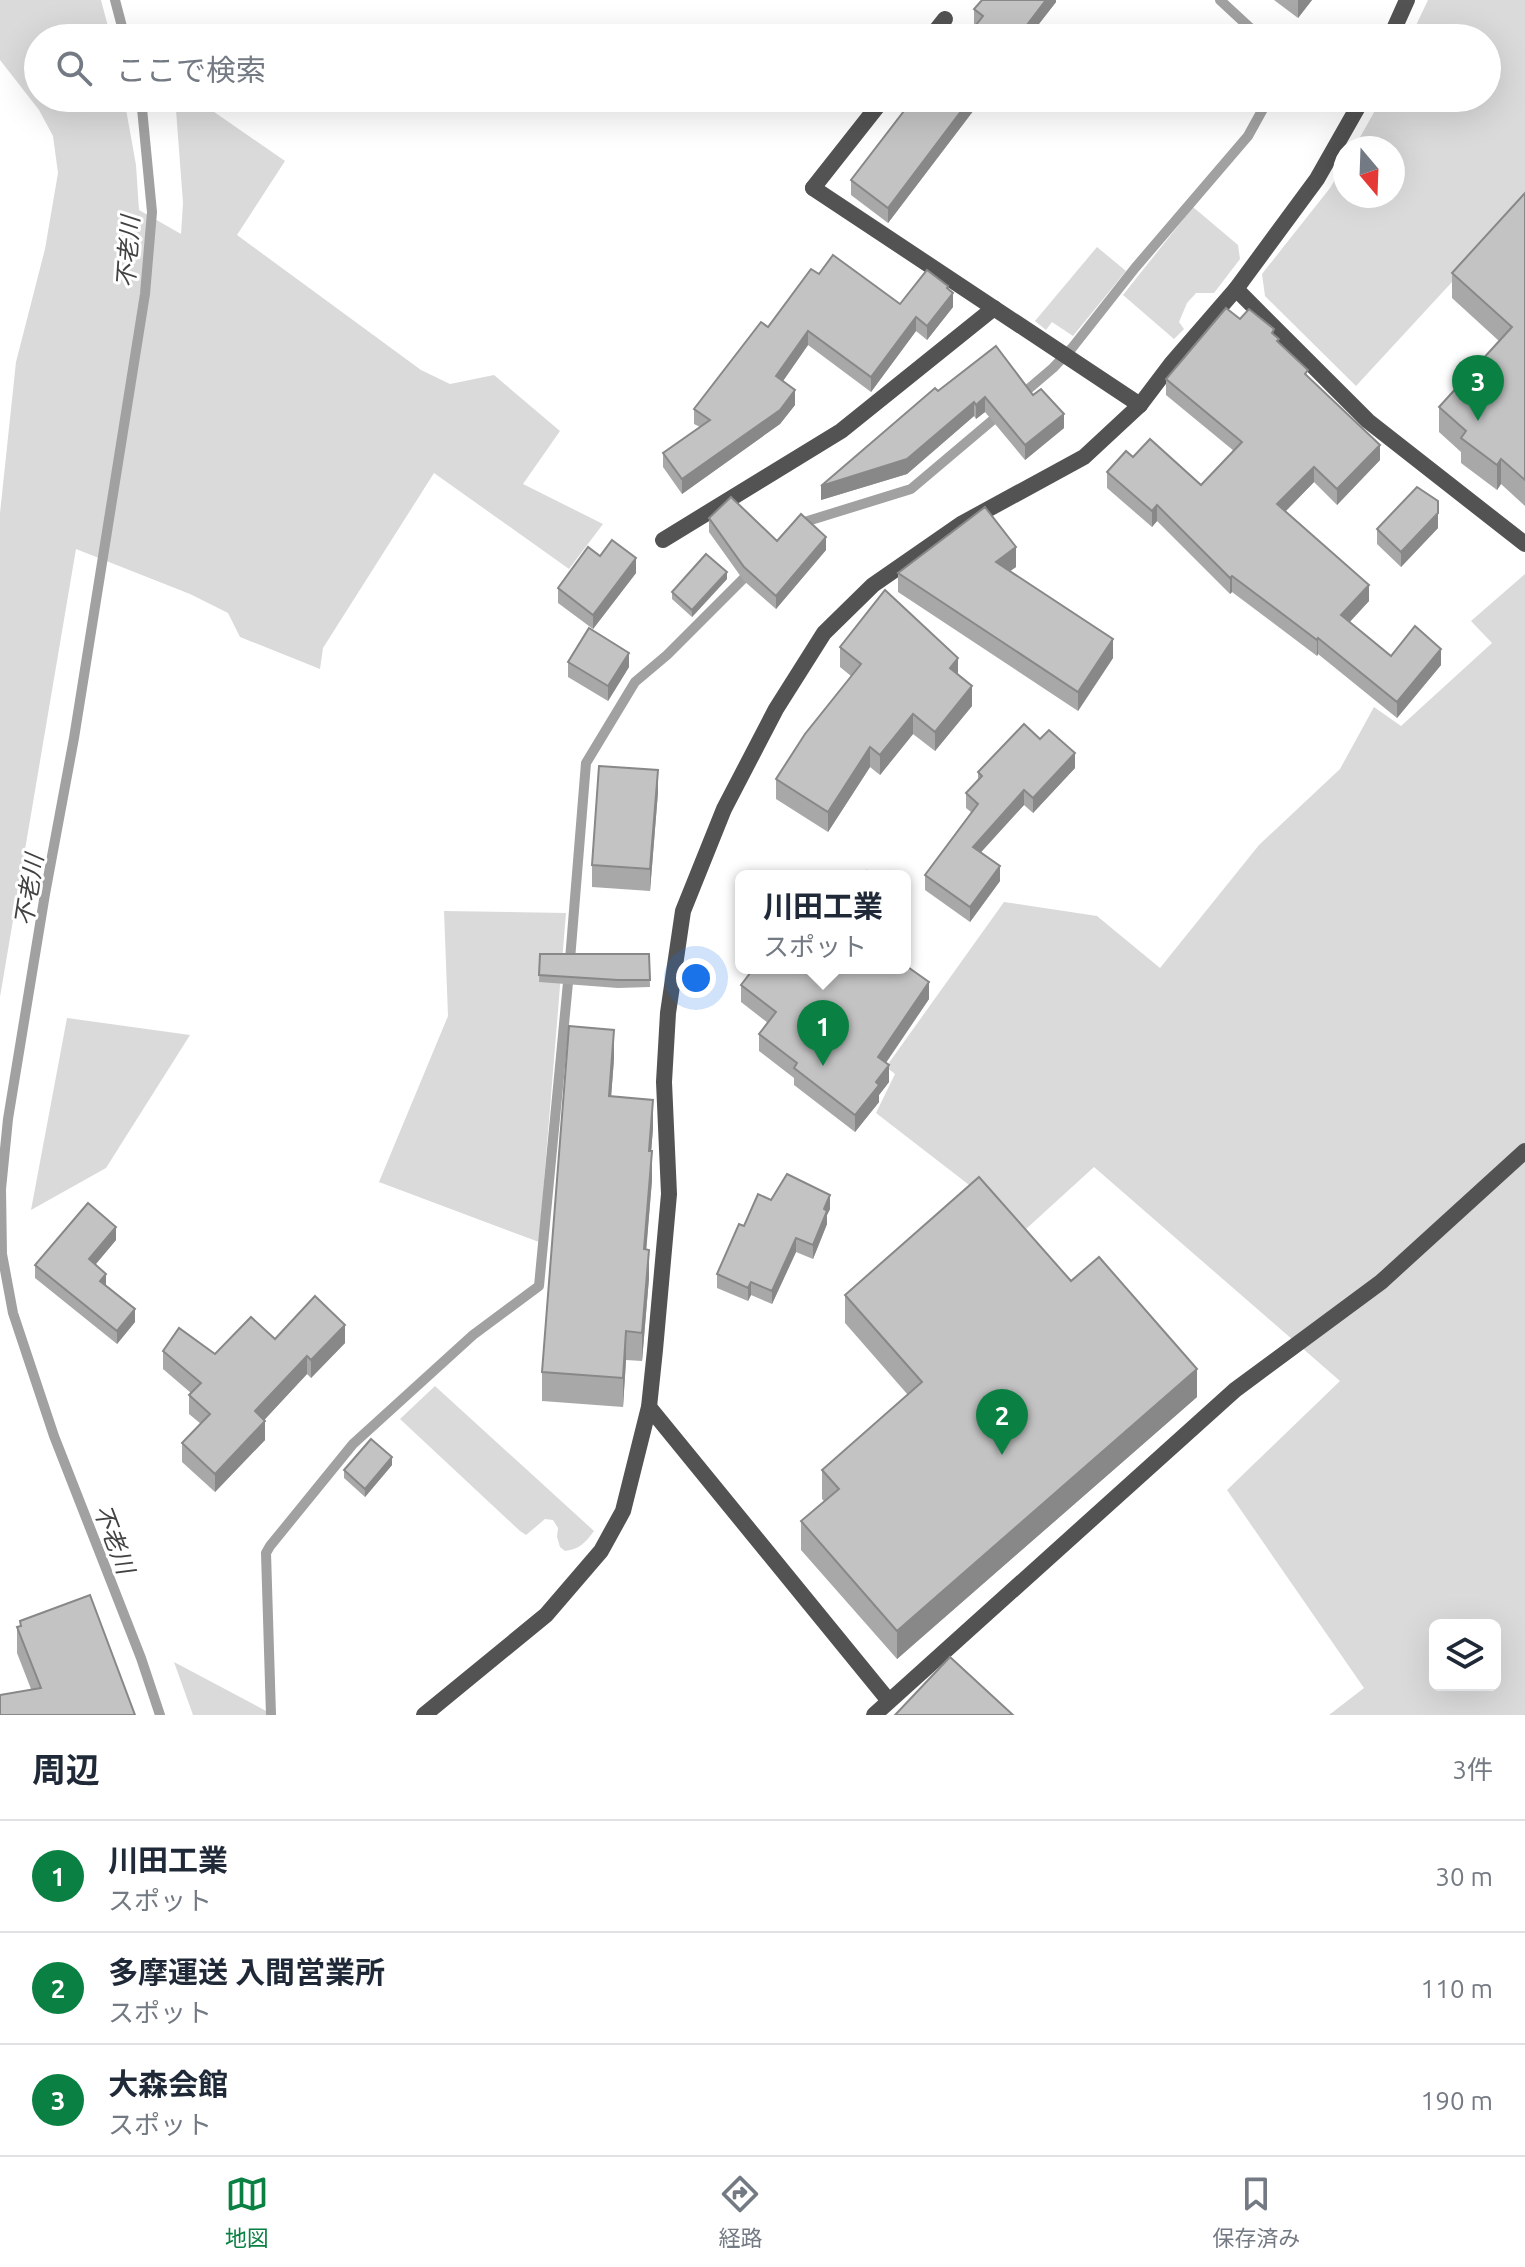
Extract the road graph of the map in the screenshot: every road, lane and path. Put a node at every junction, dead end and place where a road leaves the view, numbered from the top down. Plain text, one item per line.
1 (1407, 0) edge
2 (945, 19) dead end
3 (941, 24) edge
4 (1396, 24) edge
5 (873, 112) edge
6 (1355, 112) edge
7 (1236, 289) junction
8 (994, 308) junction
9 (1140, 405) junction
10 (663, 540) dead end
11 (1525, 544) edge
12 (1525, 1151) edge
13 (649, 1407) junction
14 (889, 1701) junction
15 (424, 1715) edge
16 (874, 1715) edge

1 - 4 street
2 - 3 street
5 - 8 street
6 - 7 street
7 - 9 street
7 - 11 street
8 - 9 street
8 - 10 street
9 - 13 street
12 - 14 street
13 - 14 street
13 - 15 street
14 - 16 street

